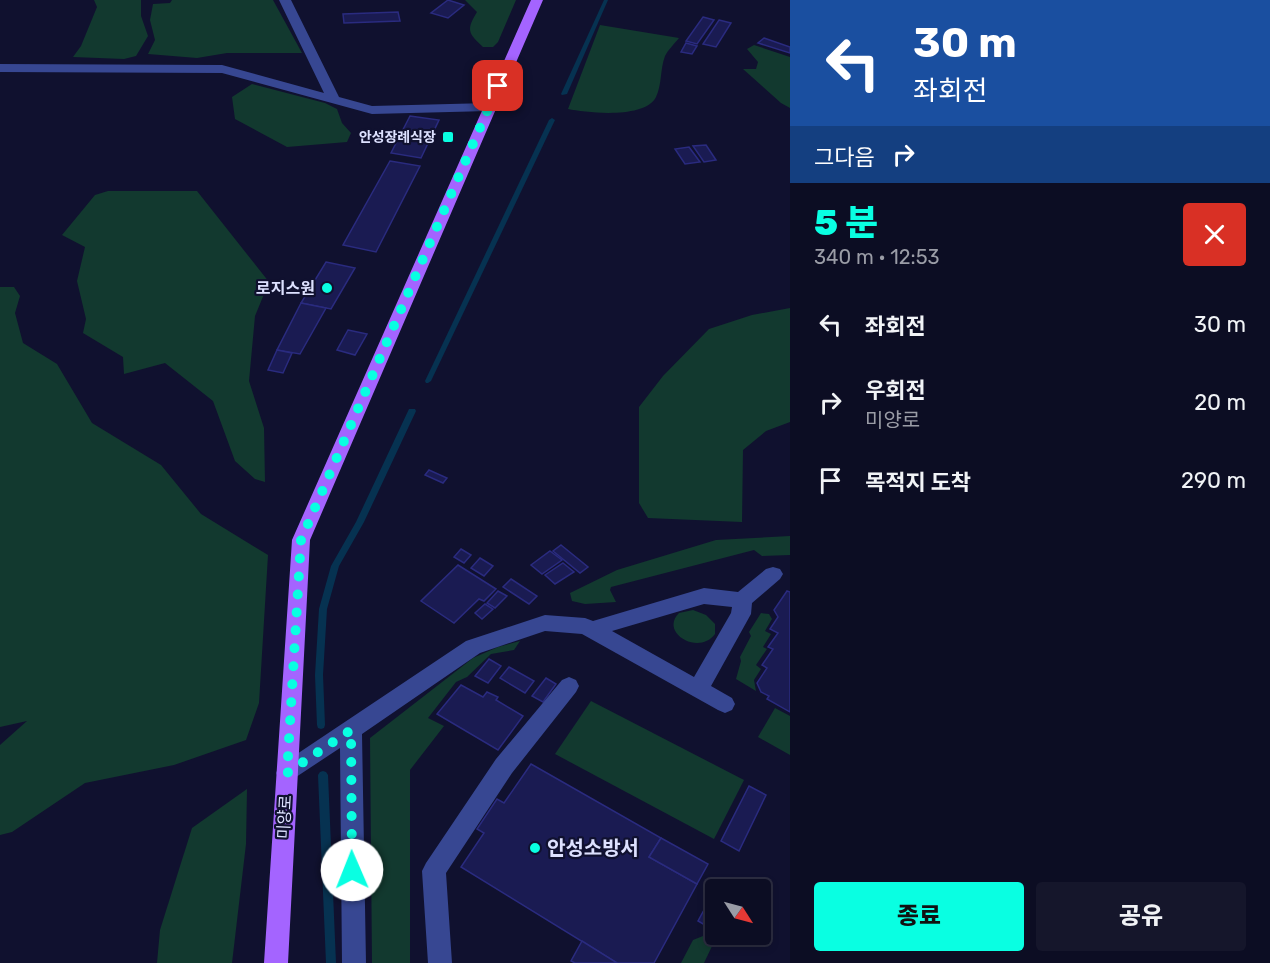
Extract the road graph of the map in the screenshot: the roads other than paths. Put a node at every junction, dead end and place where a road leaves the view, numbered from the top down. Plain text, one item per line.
1 (285, 0) edge
2 (537, 0) edge
3 (0, 68) edge
4 (334, 100) junction
5 (489, 107) junction
6 (772, 574) dead end
7 (742, 600) junction
8 (590, 630) junction
9 (569, 686) dead end
10 (698, 689) junction
11 (725, 704) dead end
12 (351, 730) junction
13 (287, 773) junction
14 (276, 963) edge
15 (354, 963) edge
16 (440, 963) edge

1 - 4 street
2 - 5 main road, 미양로
3 - 4 street
4 - 5 street
5 - 13 main road, 미양로
6 - 7 street
7 - 8 street
7 - 10 street
8 - 10 street
8 - 12 street
9 - 16 street
10 - 11 street
12 - 13 street
12 - 15 street
13 - 14 main road, 미양로

